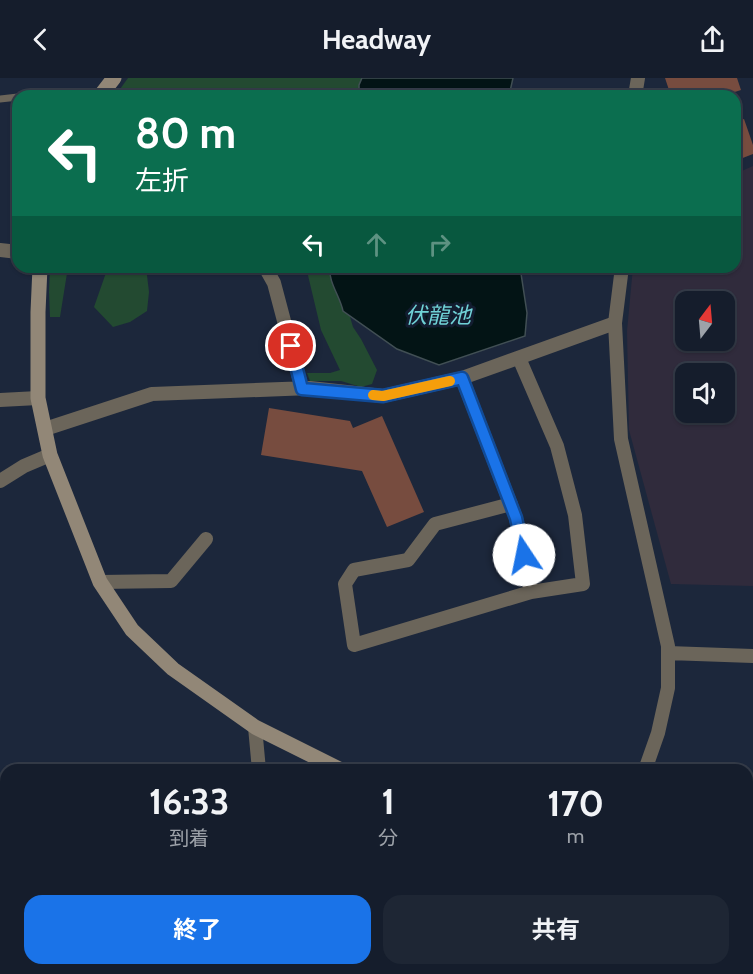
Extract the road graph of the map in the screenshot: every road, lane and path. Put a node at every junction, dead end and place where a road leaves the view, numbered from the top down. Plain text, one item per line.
1 (114, 78) edge
2 (105, 90) edge
3 (40, 273) edge
4 (268, 273) edge
5 (621, 273) edge
6 (615, 323) junction
7 (519, 357) junction
8 (462, 378) junction
9 (302, 389) junction
10 (38, 398) junction
11 (0, 400) edge
12 (45, 429) junction
13 (50, 455) junction
14 (0, 481) edge
15 (511, 504) junction
16 (206, 539) dead end
17 (100, 582) junction
18 (531, 592) junction
19 (668, 653) junction
20 (753, 656) edge
21 (255, 727) junction
22 (258, 764) edge
23 (329, 764) edge
24 (647, 764) edge

1 - 2 street
3 - 10 street
4 - 9 street
5 - 6 street
6 - 7 street
6 - 19 street
7 - 8 street
7 - 18 street
8 - 9 street
8 - 15 street
9 - 12 street
10 - 11 street
10 - 12 street
12 - 13 street
13 - 14 street
13 - 17 street
15 - 18 street
15 - 18 street
16 - 17 street
17 - 21 street
19 - 20 street
19 - 24 street
21 - 22 street
21 - 23 street

